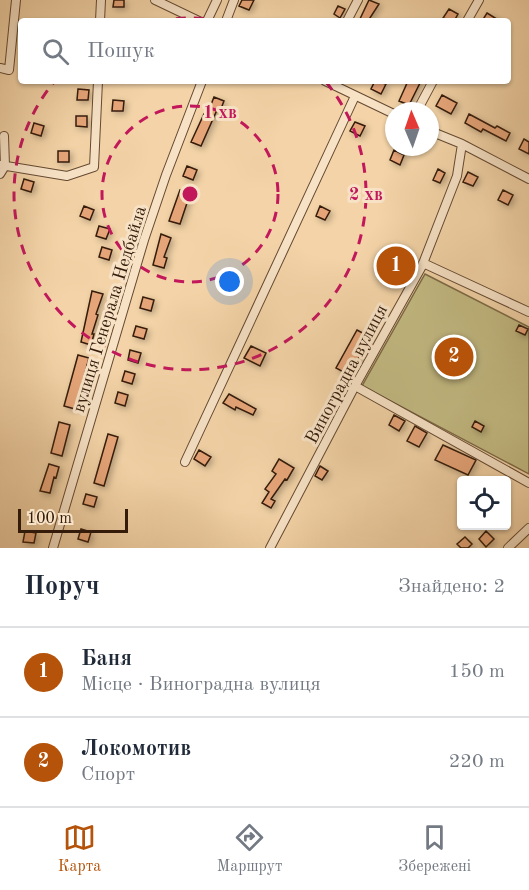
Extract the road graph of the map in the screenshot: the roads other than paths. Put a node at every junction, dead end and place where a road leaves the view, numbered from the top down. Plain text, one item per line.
1 (16, 0) edge
2 (100, 0) edge
3 (155, 0) edge
4 (217, 0) edge
5 (234, 0) edge
6 (358, 0) edge
7 (479, 0) edge
8 (100, 18) edge
9 (193, 18) edge
10 (208, 18) edge
11 (227, 18) edge
12 (349, 18) edge
13 (469, 18) edge
14 (0, 68) edge
15 (98, 84) edge
16 (201, 84) edge
17 (331, 84) edge
18 (431, 84) edge
19 (355, 96) junction
20 (422, 102) edge
21 (385, 110) edge
22 (439, 134) edge
23 (4, 136) dead end
24 (462, 144) junction
25 (2, 168) edge
26 (529, 179) edge
27 (423, 262) junction
28 (529, 312) edge
29 (355, 386) junction
30 (185, 462) dead end
31 (529, 483) edge
32 (529, 528) edge
33 (53, 548) edge
34 (270, 548) edge
35 (508, 548) edge

1 - 14 street
2 - 8 street
3 - 9 street
4 - 10 street
5 - 11 street
6 - 12 street
7 - 13 street
15 - 25 street
16 - 33 street, вулиця Генерала Недбайла
17 - 19 street
18 - 20 street
19 - 21 street
19 - 30 street
22 - 24 street
23 - 25 street
24 - 26 street
24 - 27 street, Виноградна вулиця
27 - 28 street
27 - 29 street, Виноградна вулиця
29 - 31 street
29 - 34 street, Виноградна вулиця
32 - 35 street

